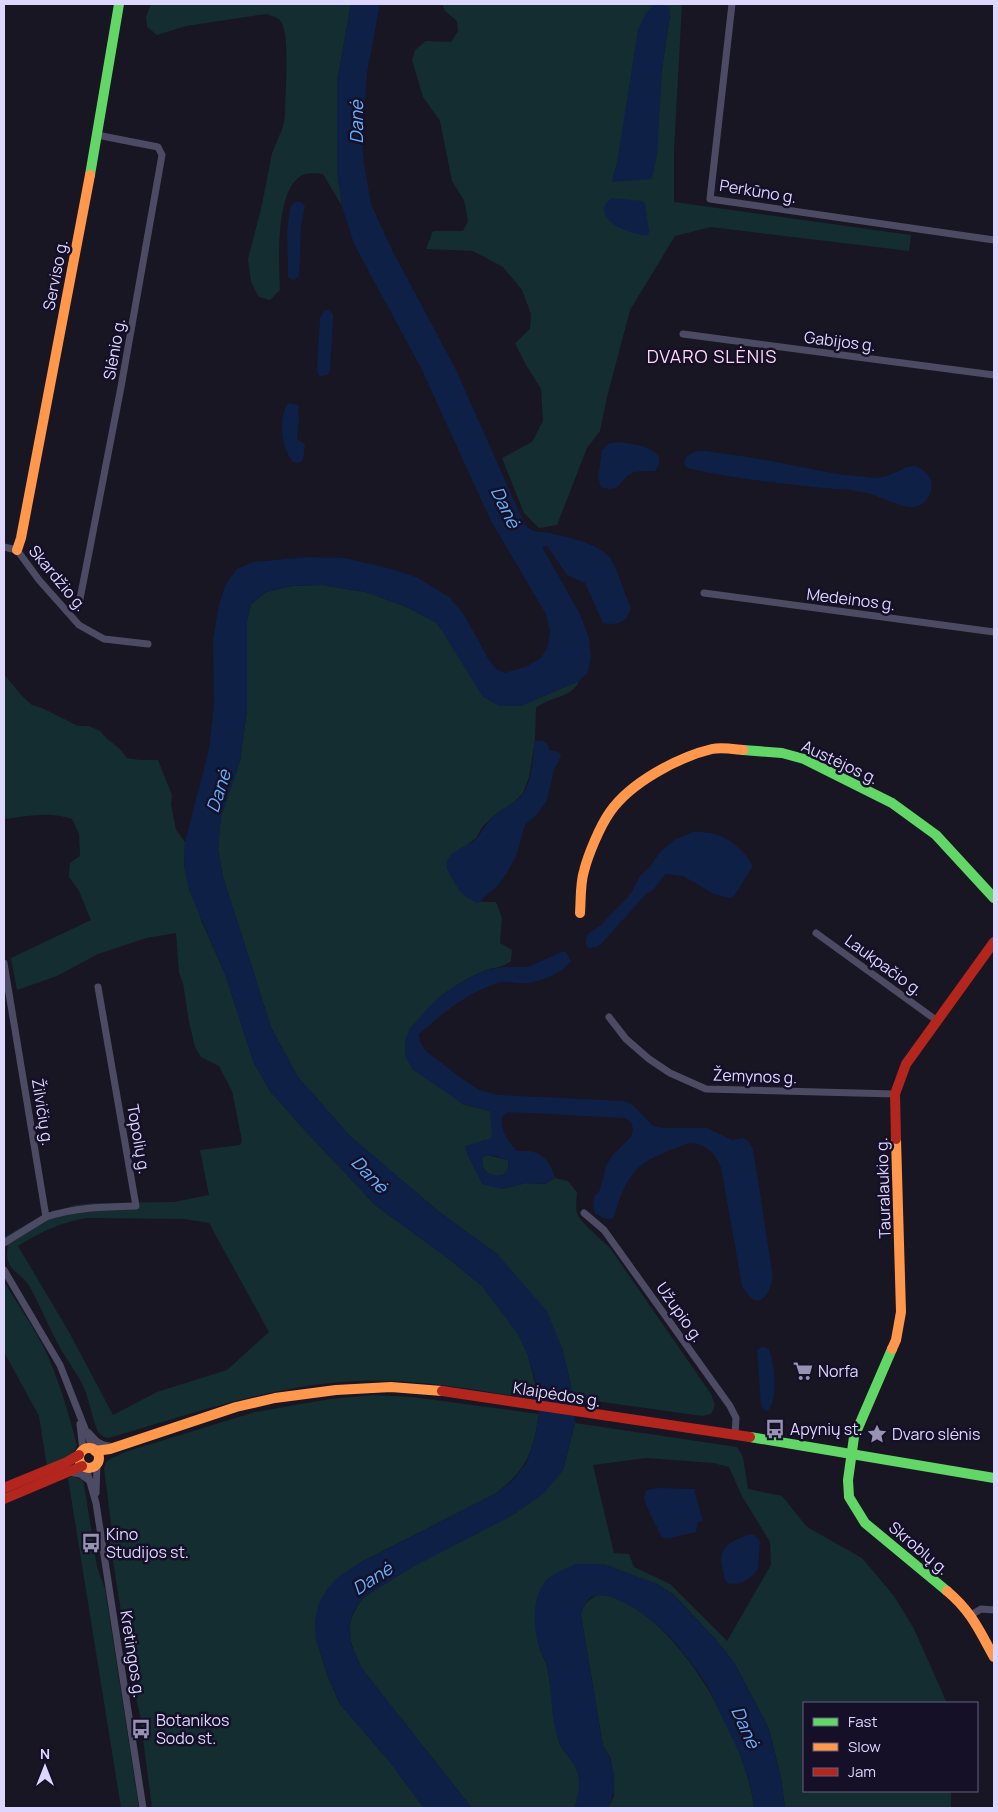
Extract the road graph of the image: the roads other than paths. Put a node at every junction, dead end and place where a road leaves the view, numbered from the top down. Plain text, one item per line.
1 (119, 4) edge
2 (732, 4) edge
3 (97, 135) junction
4 (994, 240) edge
5 (683, 334) dead end
6 (994, 375) edge
7 (4, 547) edge
8 (17, 550) junction
9 (704, 593) dead end
10 (67, 611) junction
11 (994, 632) edge
12 (148, 644) dead end
13 (994, 898) edge
14 (580, 913) dead end
15 (816, 933) dead end
16 (994, 942) edge
17 (4, 963) edge
18 (98, 987) dead end
19 (609, 1018) dead end
20 (936, 1020) junction
21 (895, 1094) junction
22 (584, 1213) dead end
23 (46, 1217) junction
24 (4, 1243) edge
25 (4, 1270) edge
26 (79, 1414) junction
27 (84, 1427) junction
28 (735, 1435) junction
29 (115, 1448) junction
30 (851, 1454) junction
31 (91, 1455) junction
32 (84, 1467) junction
33 (68, 1472) junction
34 (994, 1478) edge
35 (90, 1481) junction
36 (4, 1488) edge
37 (4, 1500) edge
38 (96, 1503) junction
39 (994, 1610) edge
40 (971, 1615) junction
41 (994, 1657) edge
42 (143, 1808) edge

1 - 3 street, Serviso g.
2 - 4 street, Perkūno g.
3 - 8 street, Serviso g.
3 - 10 street, Slėnio g.
5 - 6 street, Gabijos g.
7 - 8 street, Skardžio g.
8 - 10 street, Skardžio g.
9 - 11 street, Medeinos g.
10 - 12 street, Skardžio g.
13 - 14 street, Austėjos g.
15 - 20 street, Laukpačio g.
16 - 20 street, Tauralaukio g.
17 - 23 street, Žilvičių g.
18 - 23 street, Topolių g.
19 - 21 street, Žemynos g.
20 - 21 street, Tauralaukio g.
21 - 30 street, Tauralaukio g.
22 - 28 street, Užupio g.
23 - 24 street
25 - 26 street, Kretingos g.
26 - 27 street, Kretingos g.
26 - 31 street, Kretingos g.
27 - 29 street, Klaipėdos g.
27 - 31 street, Kretingos g.
28 - 29 street, Klaipėdos g.
28 - 30 street, Klaipėdos g.
29 - 31 street
30 - 34 street, Klaipėdos g.
30 - 40 street, Skroblų g.
31 - 32 street
31 - 32 street
31 - 36 street
31 - 38 street, Kretingos g.
32 - 33 street
32 - 35 street, Kretingos g.
33 - 35 street
33 - 37 street
35 - 38 street, Kretingos g.
38 - 42 street, Kretingos g.
39 - 40 street
40 - 41 street, Skroblų g.

